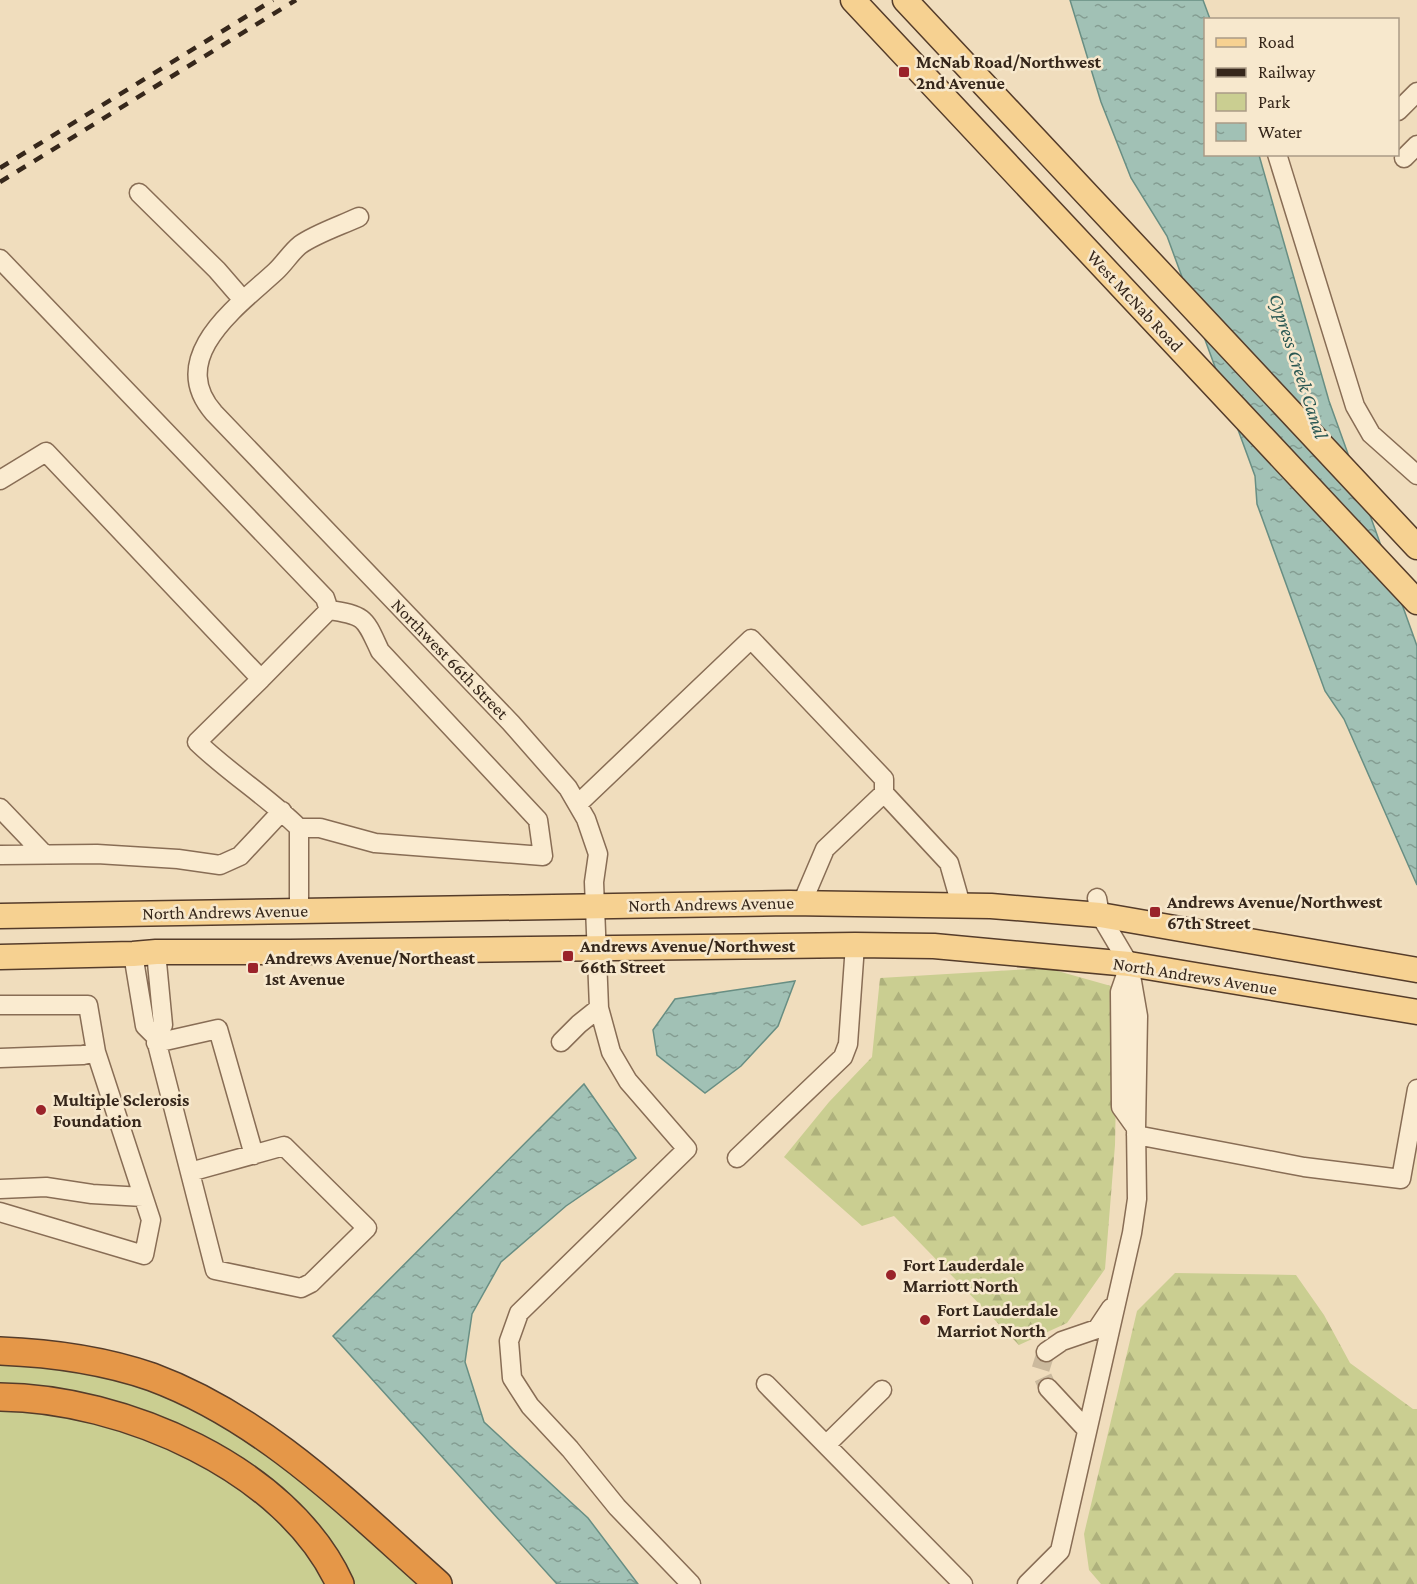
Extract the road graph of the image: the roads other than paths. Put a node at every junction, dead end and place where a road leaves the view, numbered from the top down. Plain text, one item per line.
1 (854, 0) edge
2 (905, 0) edge
3 (1417, 92) edge
4 (1399, 110) edge
5 (1417, 145) edge
6 (1278, 156) edge
7 (1404, 158) dead end
8 (140, 193) dead end
9 (358, 217) dead end
10 (0, 259) edge
11 (243, 300) junction
12 (1417, 475) edge
13 (0, 480) edge
14 (1417, 547) edge
15 (1413, 598) edge
16 (329, 610) junction
17 (261, 680) junction
18 (884, 793) junction
19 (578, 804) junction
20 (0, 808) edge
21 (282, 811) junction
22 (299, 828) junction
23 (44, 854) junction
24 (0, 855) edge
25 (801, 903) junction
26 (961, 905) junction
27 (595, 906) junction
28 (1099, 907) junction
29 (299, 911) junction
30 (0, 916) edge
31 (855, 945) junction
32 (597, 948) junction
33 (144, 953) junction
34 (0, 957) edge
35 (1129, 964) junction
36 (1417, 970) edge
37 (0, 1005) edge
38 (599, 1008) junction
39 (1417, 1012) edge
40 (156, 1040) junction
41 (561, 1042) dead end
42 (96, 1052) junction
43 (0, 1058) edge
44 (1417, 1089) edge
45 (1136, 1131) junction
46 (254, 1155) junction
47 (736, 1158) dead end
48 (190, 1172) junction
49 (0, 1189) edge
50 (143, 1197) junction
51 (0, 1212) edge
52 (1115, 1302) junction
53 (0, 1351) edge
54 (1046, 1352) dead end
55 (766, 1384) dead end
56 (1048, 1388) tunnel mouth
57 (882, 1390) dead end
58 (0, 1396) edge
59 (1087, 1430) junction
60 (826, 1445) junction
61 (1036, 1581) edge
62 (340, 1584) edge
63 (438, 1584) edge
64 (691, 1584) edge
65 (963, 1584) edge

1 - 15 main road, West McNab Road
2 - 14 main road, West McNab Road
3 - 4 street
5 - 7 street
6 - 12 street
8 - 11 street
9 - 11 street, Northwest 66th Street
10 - 16 street
11 - 19 street, Northwest 66th Street
13 - 17 street
16 - 17 street
16 - 22 street
17 - 21 street
18 - 19 street
18 - 25 street
18 - 26 street
19 - 27 street, Northwest 66th Street
20 - 23 street
21 - 22 street
21 - 23 street
22 - 29 street
23 - 24 street
25 - 26 main road, North Andrews Avenue
25 - 27 main road, North Andrews Avenue
26 - 28 main road, North Andrews Avenue
27 - 29 main road, North Andrews Avenue
27 - 32 street, Northwest 66th Street
28 - 35 street
28 - 36 main road, North Andrews Avenue
29 - 30 main road, North Andrews Avenue
31 - 32 main road, North Andrews Avenue
31 - 35 main road, North Andrews Avenue
31 - 47 street
32 - 33 main road, North Andrews Avenue
32 - 38 street, Northwest 66th Street
33 - 34 main road, North Andrews Avenue
33 - 40 street
35 - 39 main road, North Andrews Avenue
35 - 45 street
37 - 42 street
38 - 41 street
38 - 64 street, Northwest 66th Street
40 - 46 street
40 - 48 street
42 - 43 street
42 - 50 street
44 - 45 street
45 - 52 street
46 - 48 street
46 - 48 street
49 - 50 street
50 - 51 street
52 - 54 street
52 - 59 street
53 - 63 highway
55 - 60 street
56 - 59 street
57 - 60 street
58 - 62 highway
59 - 61 street
60 - 65 street

